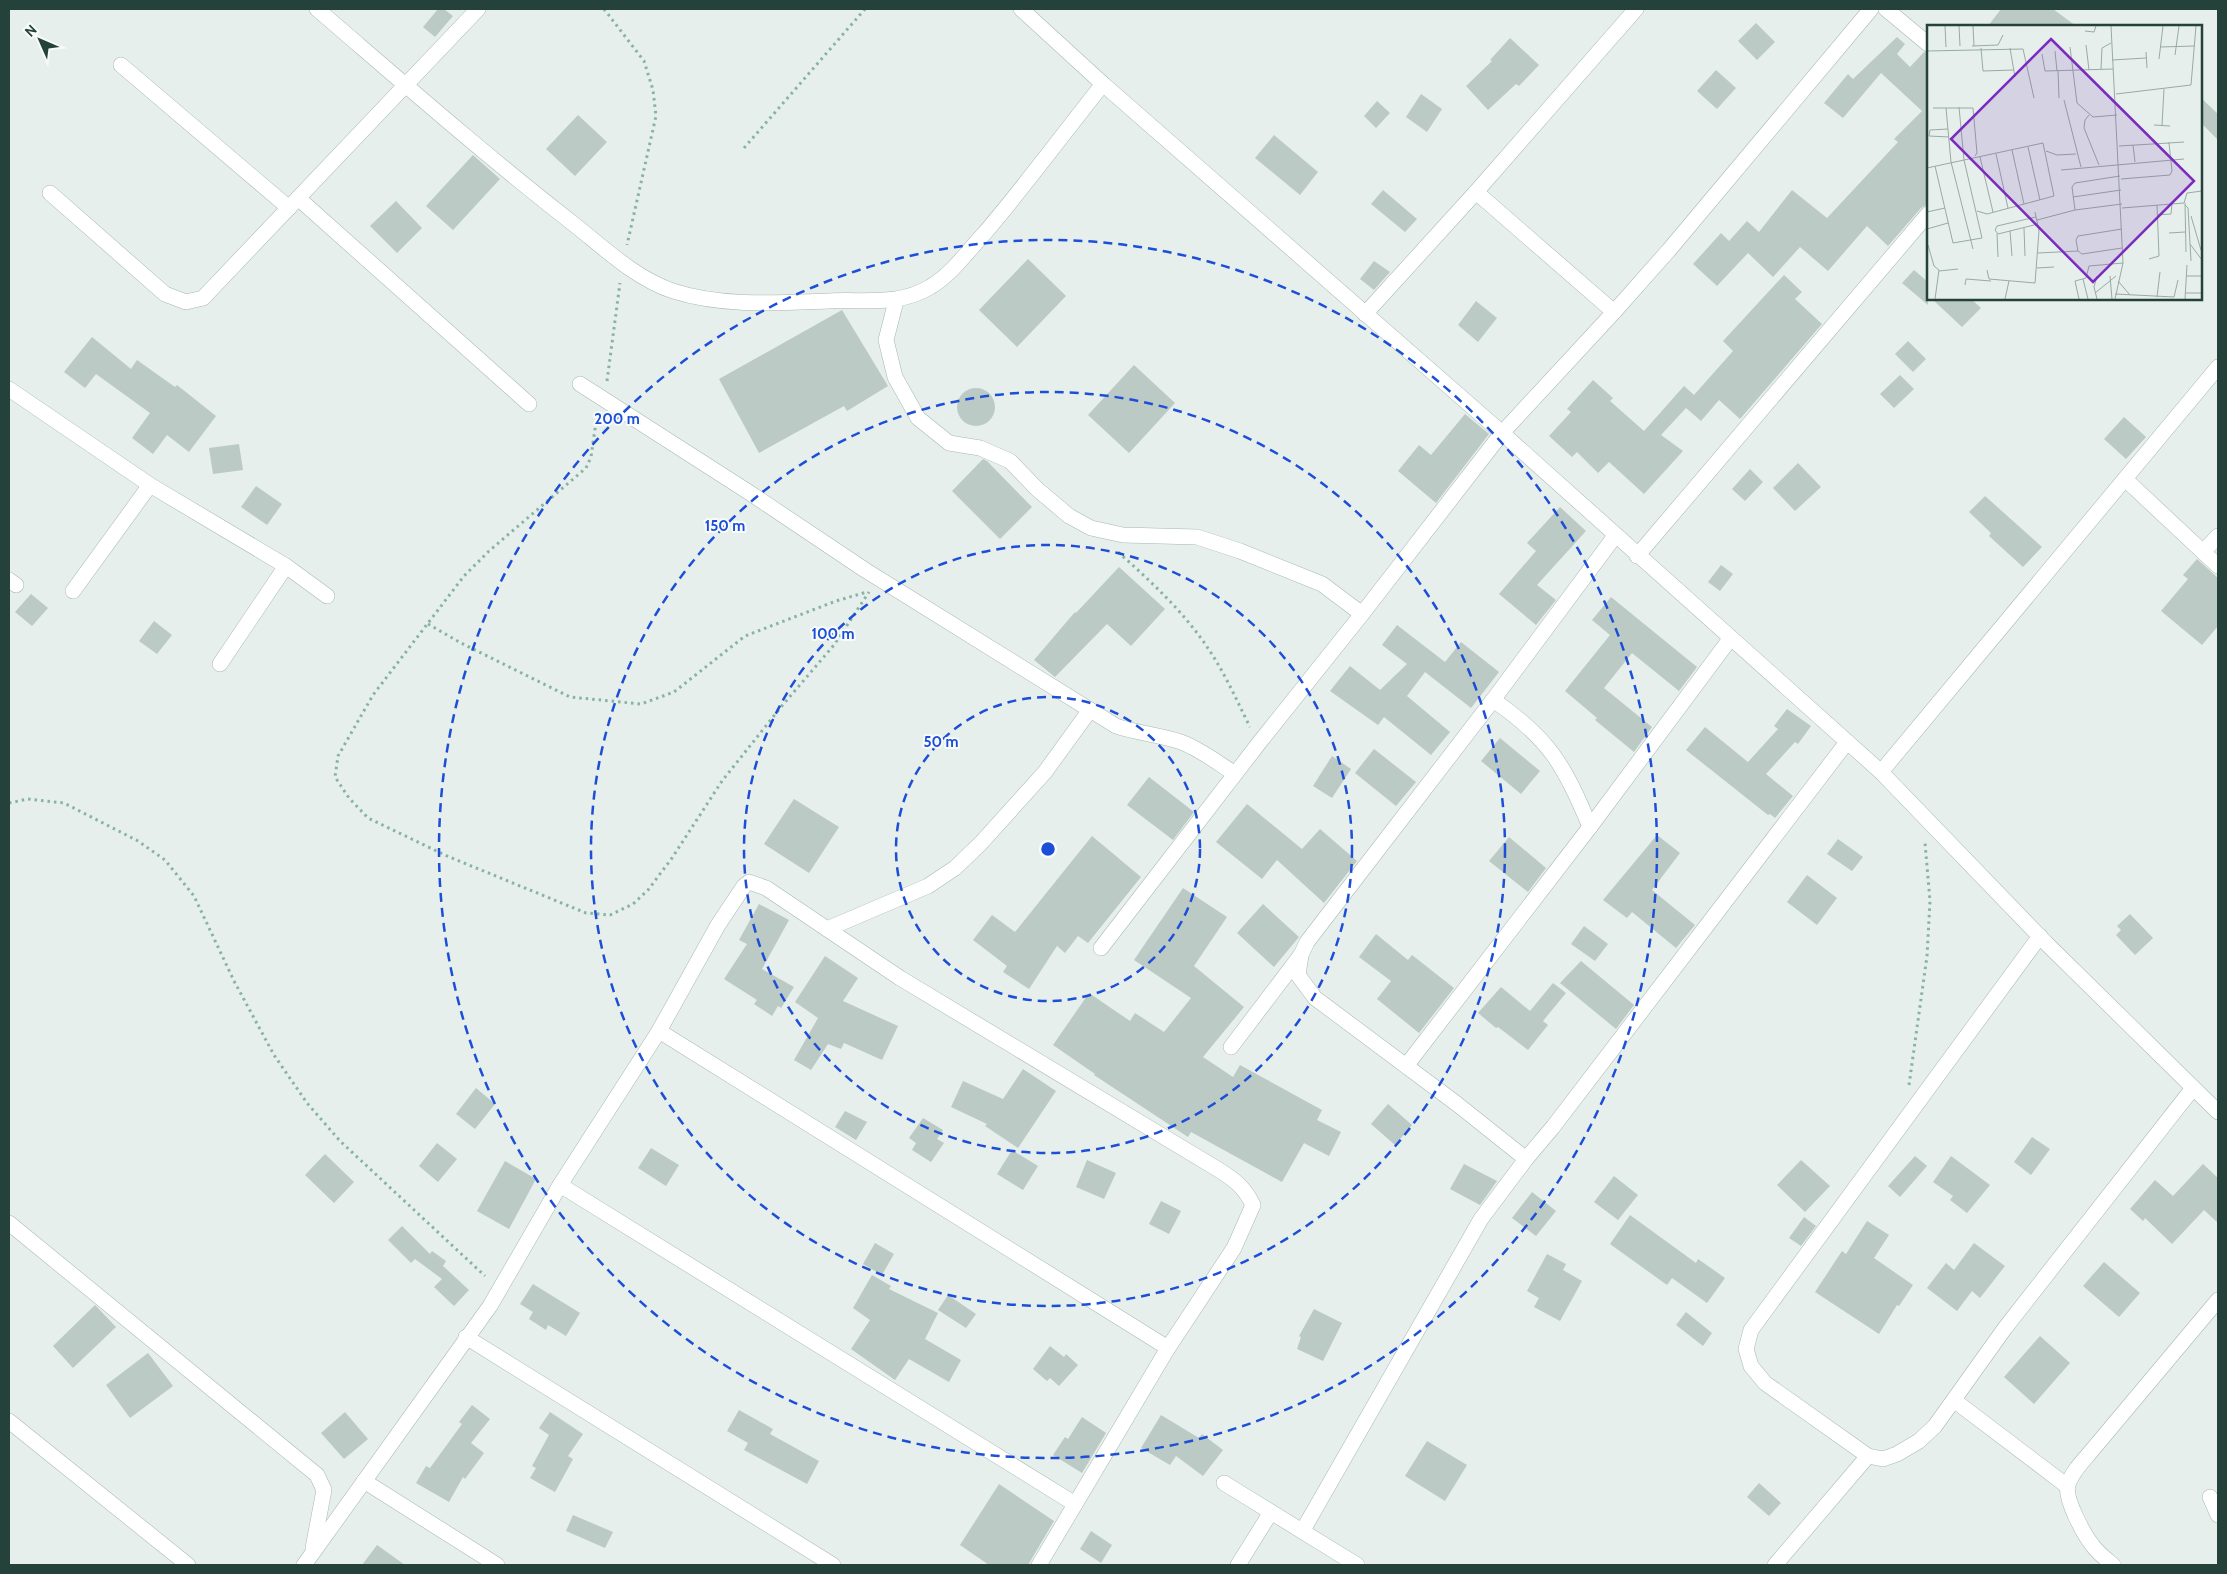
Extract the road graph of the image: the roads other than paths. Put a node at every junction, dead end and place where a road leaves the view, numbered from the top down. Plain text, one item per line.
1 (317, 9) edge
2 (478, 9) edge
3 (1021, 9) edge
4 (1636, 9) edge
5 (1870, 9) edge
6 (1886, 9) edge
7 (1927, 43) edge
8 (121, 65) dead end
9 (1103, 84) junction
10 (406, 85) junction
11 (50, 192) dead end
12 (1476, 192) junction
13 (294, 203) junction
14 (1927, 215) edge
15 (896, 301) junction
16 (1614, 312) junction
17 (1365, 314) junction
18 (2218, 368) edge
19 (580, 384) dead end
20 (9, 391) edge
21 (529, 404) dead end
22 (1502, 433) junction
23 (2125, 479) junction
24 (150, 485) junction
25 (1615, 536) junction
26 (2218, 536) edge
27 (2203, 552) junction
28 (1637, 556) junction
29 (286, 566) junction
30 (2218, 566) edge
31 (74, 591) dead end
32 (327, 596) dead end
33 (1362, 614) junction
34 (1730, 639) junction
35 (220, 664) dead end
36 (1493, 700) junction
37 (1090, 710) junction
38 (1847, 742) junction
39 (1881, 772) junction
40 (1235, 774) junction
41 (1590, 827) junction
42 (827, 929) junction
43 (2040, 936) junction
44 (1101, 948) dead end
45 (1301, 955) junction
46 (659, 1031) junction
47 (1231, 1047) dead end
48 (1406, 1066) junction
49 (2193, 1088) junction
50 (2218, 1112) edge
51 (1526, 1159) junction
52 (560, 1185) junction
53 (9, 1222) edge
54 (2218, 1300) edge
55 (466, 1338) junction
56 (1168, 1348) junction
57 (1955, 1401) junction
58 (9, 1421) edge
59 (1868, 1456) junction
60 (364, 1481) junction
61 (1224, 1482) dead end
62 (2067, 1486) junction
63 (2210, 1497) dead end
64 (1075, 1504) junction
65 (1270, 1512) junction
66 (2218, 1515) edge
67 (1303, 1530) junction
68 (312, 1552) junction
69 (1348, 1563) edge
70 (188, 1565) edge
71 (304, 1565) edge
72 (497, 1565) edge
73 (833, 1565) edge
74 (1039, 1565) edge
75 (1238, 1565) edge
76 (1776, 1565) edge
77 (2113, 1565) edge

1 - 10 street
2 - 10 street
3 - 9 street
4 - 12 street
5 - 16 street
6 - 7 street
8 - 13 street
9 - 15 street
9 - 17 street
10 - 13 street
10 - 15 street
11 - 13 street
12 - 16 street
12 - 17 street
13 - 21 street
14 - 28 street
15 - 33 street
16 - 22 street
17 - 22 street
18 - 23 street
19 - 37 street
20 - 24 street
22 - 25 street
22 - 33 street
23 - 27 street
23 - 39 street
24 - 29 street
24 - 31 street
25 - 28 street
25 - 36 street
26 - 27 street
27 - 30 street
28 - 34 street
29 - 32 street
29 - 35 street
33 - 40 street
34 - 38 street
34 - 41 street
36 - 41 street
36 - 45 street
37 - 40 street
37 - 42 street
38 - 39 street
38 - 51 street
39 - 43 street
40 - 44 street
41 - 48 street
42 - 46 street
42 - 56 street
43 - 49 street
43 - 59 street
45 - 47 street
45 - 48 street
46 - 52 street
46 - 56 street
48 - 51 street
49 - 50 street
49 - 57 street
51 - 67 street
52 - 55 street
52 - 64 street
53 - 68 street
54 - 62 street
55 - 60 street
55 - 73 street
56 - 64 street
57 - 59 street
57 - 62 street
58 - 70 street
59 - 76 street
60 - 68 street
60 - 72 street
61 - 65 street
62 - 77 street
63 - 66 street
64 - 74 street
65 - 67 street
65 - 75 street
67 - 69 street
68 - 71 street

